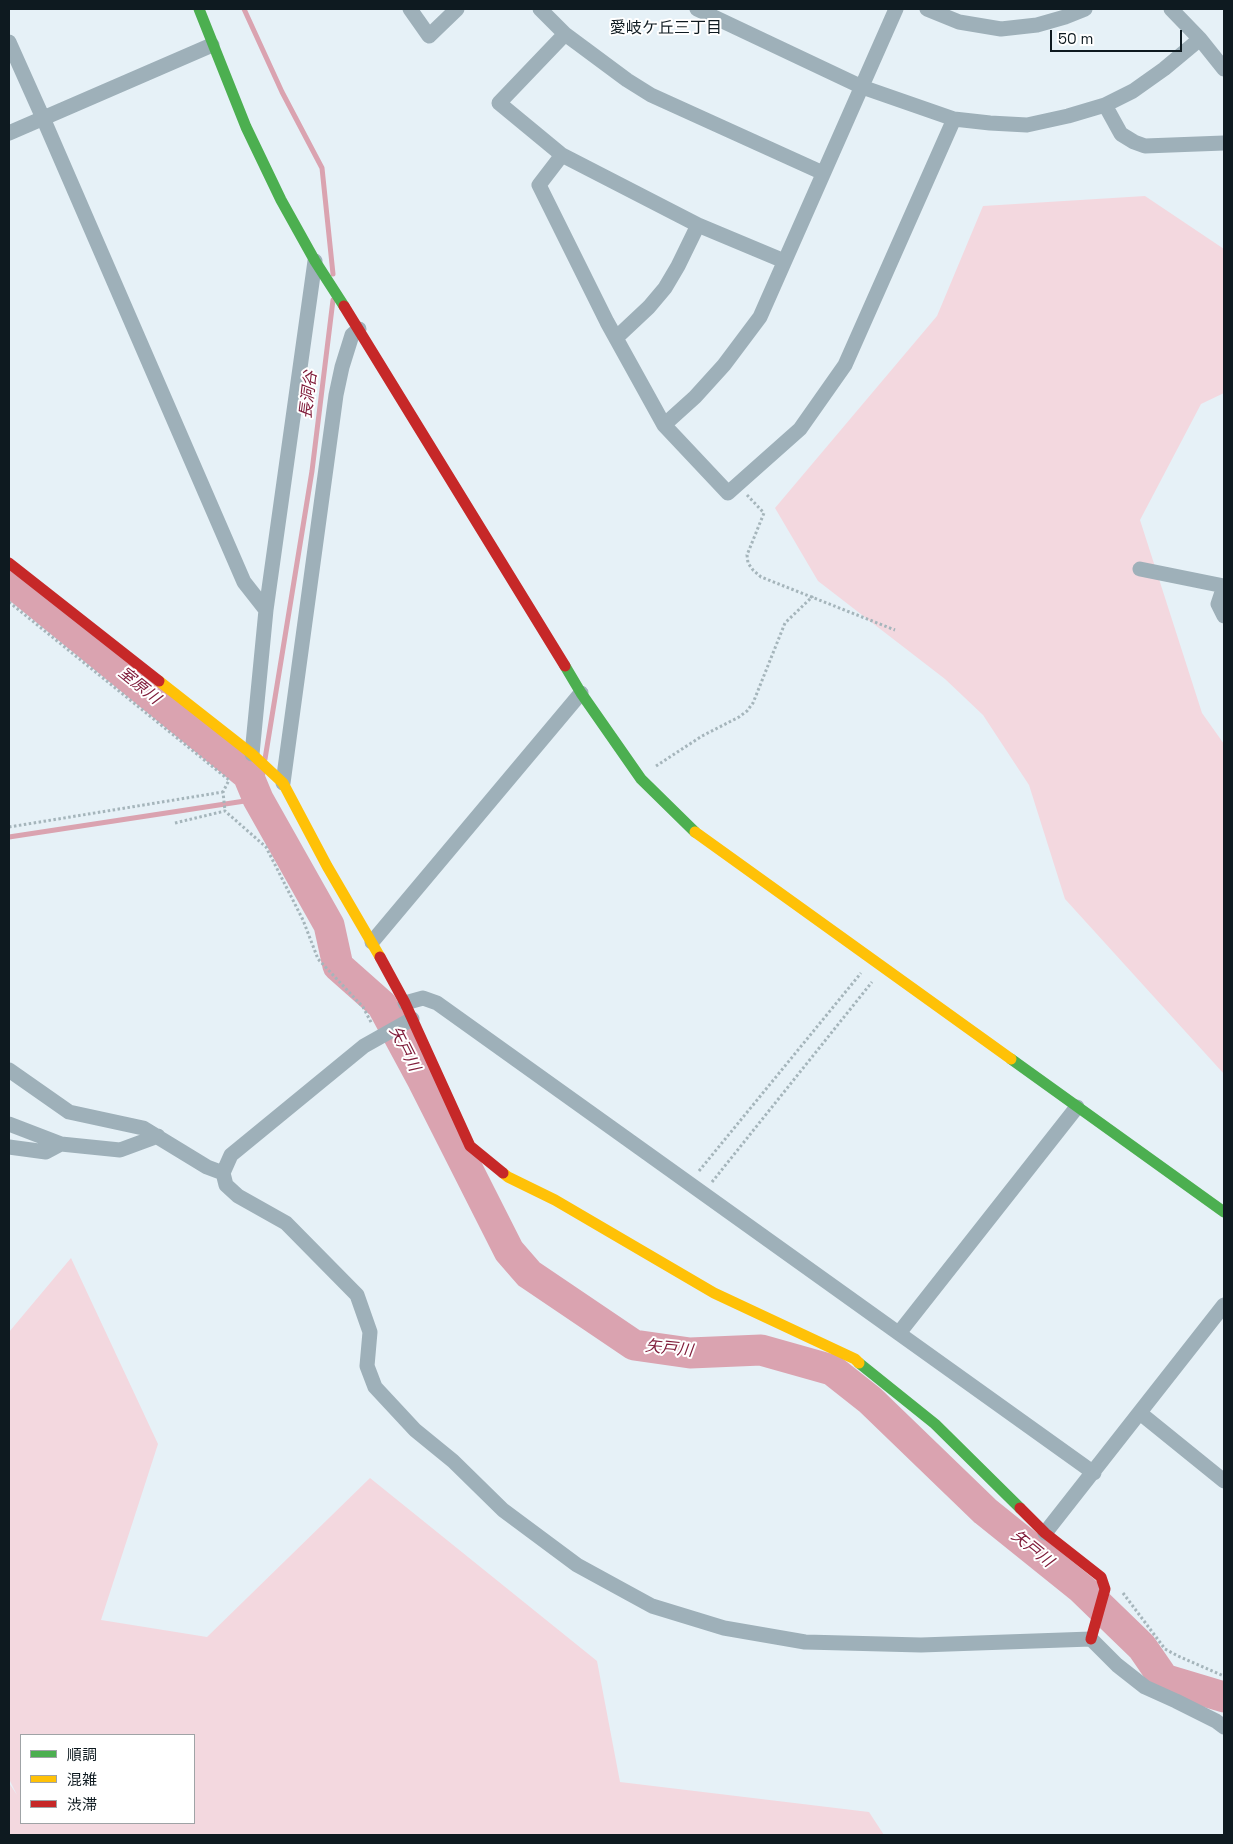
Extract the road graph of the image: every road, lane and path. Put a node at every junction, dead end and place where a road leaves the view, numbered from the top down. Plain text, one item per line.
1 (198, 9) edge
2 (410, 9) edge
3 (457, 9) edge
4 (540, 9) edge
5 (697, 9) edge
6 (896, 9) edge
7 (927, 9) edge
8 (1085, 9) edge
9 (1171, 9) edge
10 (565, 34) junction
11 (1200, 39) junction
12 (9, 42) edge
13 (212, 44) junction
14 (1224, 69) edge
15 (862, 87) junction
16 (1105, 105) junction
17 (43, 118) junction
18 (954, 119) junction
19 (9, 133) edge
20 (1224, 143) edge
21 (562, 155) junction
22 (823, 173) junction
23 (698, 225) junction
24 (315, 261) junction
25 (784, 261) junction
26 (359, 329) junction
27 (616, 338) junction
28 (664, 425) junction
29 (738, 485) junction
30 (9, 563) edge
31 (1140, 569) dead end
32 (1224, 586) edge
33 (813, 596) junction
34 (9, 602) edge
35 (266, 610) junction
36 (1224, 616) edge
37 (895, 630) dead end
38 (581, 693) junction
39 (252, 754) junction
40 (278, 778) junction
41 (641, 779) junction
42 (223, 792) junction
43 (225, 811) junction
44 (175, 823) dead end
45 (9, 827) edge
46 (372, 942) junction
47 (871, 960) junction
48 (883, 968) junction
49 (405, 1004) junction
50 (412, 1019) junction
51 (382, 1036) junction
52 (9, 1070) edge
53 (1077, 1107) junction
54 (9, 1124) edge
55 (158, 1136) junction
56 (61, 1144) junction
57 (9, 1147) edge
58 (223, 1173) junction
59 (689, 1184) junction
60 (704, 1193) junction
61 (1224, 1212) edge
62 (1224, 1305) edge
63 (899, 1333) junction
64 (1140, 1414) junction
65 (1094, 1472) junction
66 (1224, 1481) edge
67 (1045, 1533) junction
68 (1101, 1577) junction
69 (1091, 1639) junction
70 (1224, 1676) edge
71 (1224, 1727) edge

1 - 13 street
2 - 3 street
4 - 10 street
5 - 15 street
6 - 15 street
7 - 8 street
9 - 11 street
10 - 21 street
10 - 22 street
11 - 14 street
11 - 16 street
12 - 17 street
13 - 17 street
13 - 24 street
15 - 18 street
15 - 22 street
16 - 18 street
16 - 20 street
17 - 19 street
17 - 35 street
18 - 29 street
21 - 23 street
21 - 27 street
22 - 25 street
23 - 25 street
23 - 27 street
24 - 26 street
24 - 35 street
25 - 28 street
26 - 38 street
26 - 40 street
27 - 28 street
28 - 29 street
29 - 33 path
30 - 39 street
31 - 32 street
32 - 36 street
33 - 37 path
33 - 41 path
34 - 42 path
35 - 39 street
38 - 41 street
38 - 46 street
39 - 40 street
40 - 46 street
41 - 47 street
42 - 43 path
42 - 45 path
43 - 44 path
43 - 51 path
46 - 49 street
47 - 48 street
47 - 59 path
48 - 53 street
48 - 60 path
49 - 50 street
49 - 59 street
50 - 51 street
50 - 67 street
51 - 58 street
52 - 55 street
53 - 61 street
53 - 63 street
54 - 56 street
55 - 56 street
55 - 58 street
56 - 57 street
58 - 69 street
59 - 60 street
60 - 63 street
62 - 64 street
63 - 65 street
64 - 65 street
64 - 66 street
65 - 67 street
67 - 68 street
68 - 69 street
68 - 70 path
69 - 71 street

